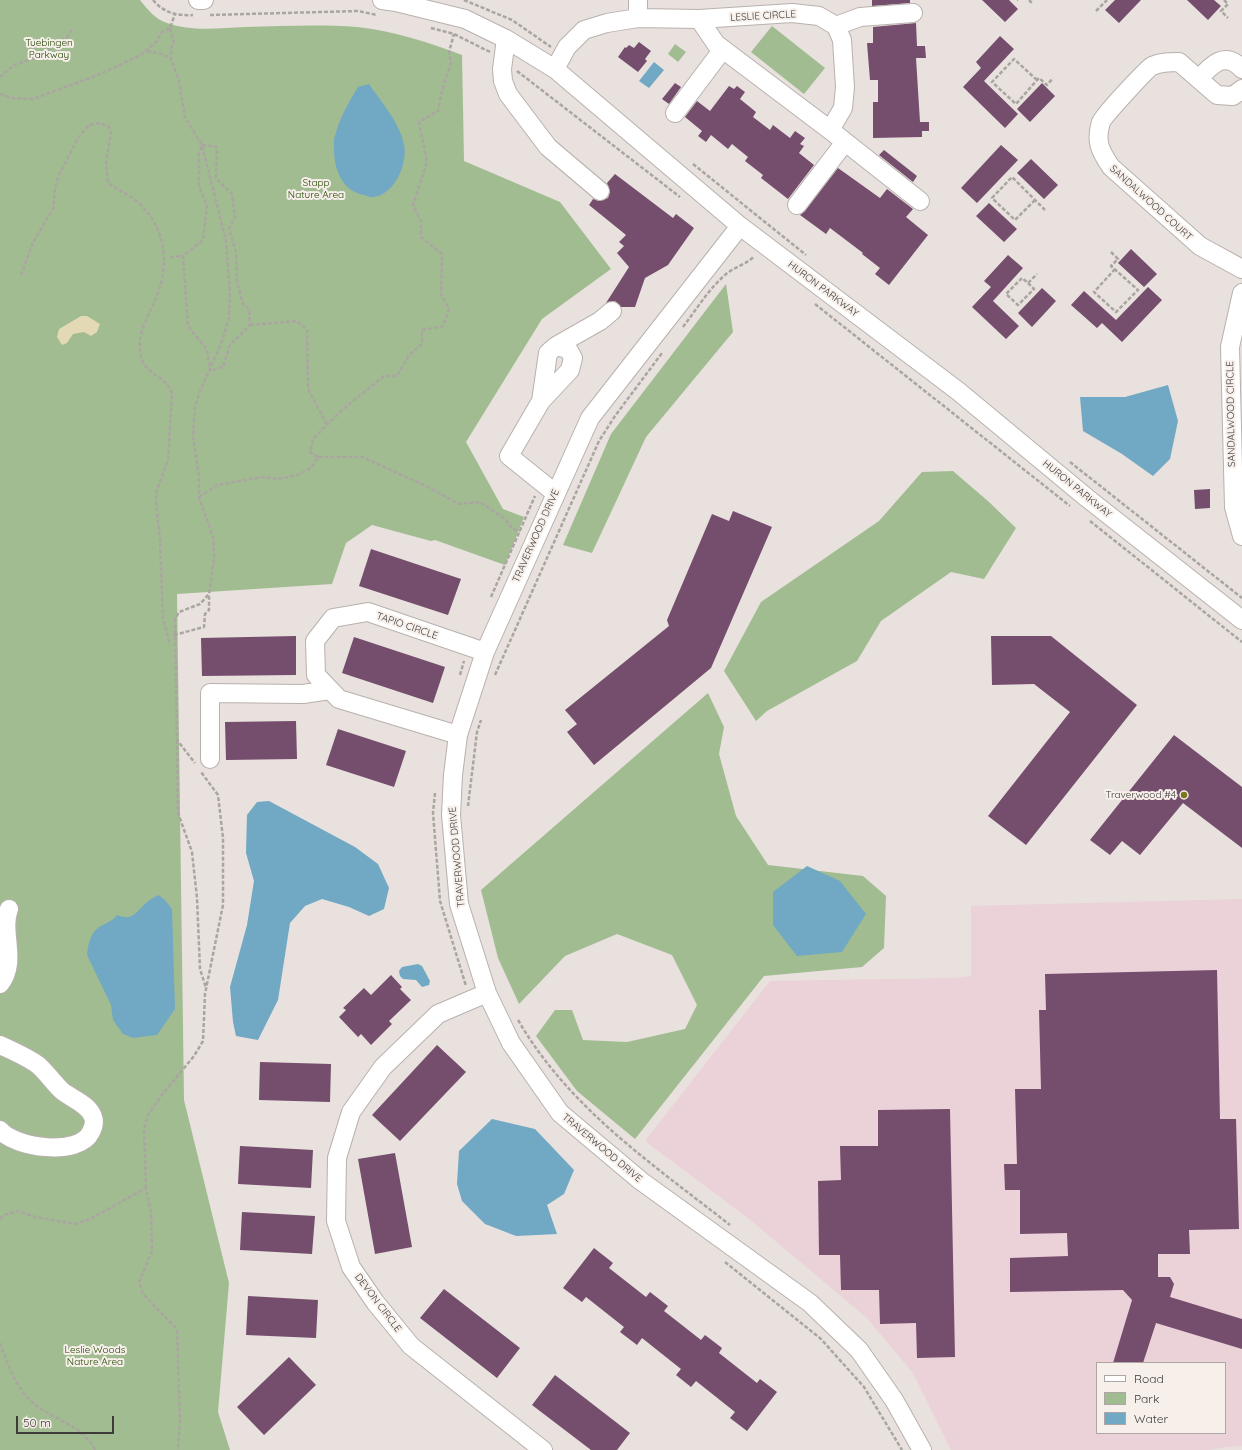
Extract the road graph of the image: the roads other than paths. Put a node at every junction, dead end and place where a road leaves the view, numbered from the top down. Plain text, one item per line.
1 (638, 0) edge
2 (784, 7) edge
3 (381, 8) edge
4 (913, 12) dead end
5 (638, 18) junction
6 (699, 20) junction
7 (836, 26) junction
8 (506, 39) junction
9 (723, 49) junction
10 (556, 69) junction
11 (1242, 69) edge
12 (1199, 79) junction
13 (1242, 89) edge
14 (675, 113) dead end
15 (830, 130) junction
16 (845, 142) junction
17 (600, 192) dead end
18 (920, 201) dead end
19 (797, 205) dead end
20 (740, 226) junction
21 (1242, 270) edge
22 (1242, 292) edge
23 (612, 311) dead end
24 (556, 346) junction
25 (541, 401) junction
26 (556, 493) junction
27 (1242, 536) edge
28 (1242, 620) edge
29 (485, 652) junction
30 (330, 690) junction
31 (458, 735) junction
32 (202, 765) road end
33 (9, 909) dead end
34 (0, 984) edge
35 (488, 993) junction
36 (0, 1045) edge
37 (0, 1130) edge
38 (543, 1450) edge
39 (922, 1450) edge

1 - 5 street
2 - 6 street, LESLIE CIRCLE
2 - 7 street, LESLIE CIRCLE
3 - 8 street, HURON PARKWAY
4 - 7 street
5 - 6 street, LESLIE CIRCLE
5 - 10 street, LESLIE CIRCLE
6 - 9 street
7 - 15 street
8 - 10 street, HURON PARKWAY
8 - 17 street
9 - 14 street
9 - 15 street
10 - 20 street, HURON PARKWAY
11 - 12 street
12 - 13 street, SANDALWOOD COURT
12 - 21 street, SANDALWOOD COURT
15 - 16 street
16 - 18 street
16 - 19 street
20 - 26 street, TRAVERWOOD DRIVE
20 - 28 street, HURON PARKWAY
22 - 27 street, SANDALWOOD CIRCLE
23 - 24 street
24 - 25 street
24 - 25 street
25 - 26 street
26 - 29 street, TRAVERWOOD DRIVE
29 - 30 street, TAPIO CIRCLE
29 - 31 street, TRAVERWOOD DRIVE
30 - 31 street, TAPIO CIRCLE
30 - 32 street
31 - 35 street, TRAVERWOOD DRIVE
33 - 34 street
35 - 38 street, DEVON CIRCLE
35 - 39 street, TRAVERWOOD DRIVE
36 - 37 street

